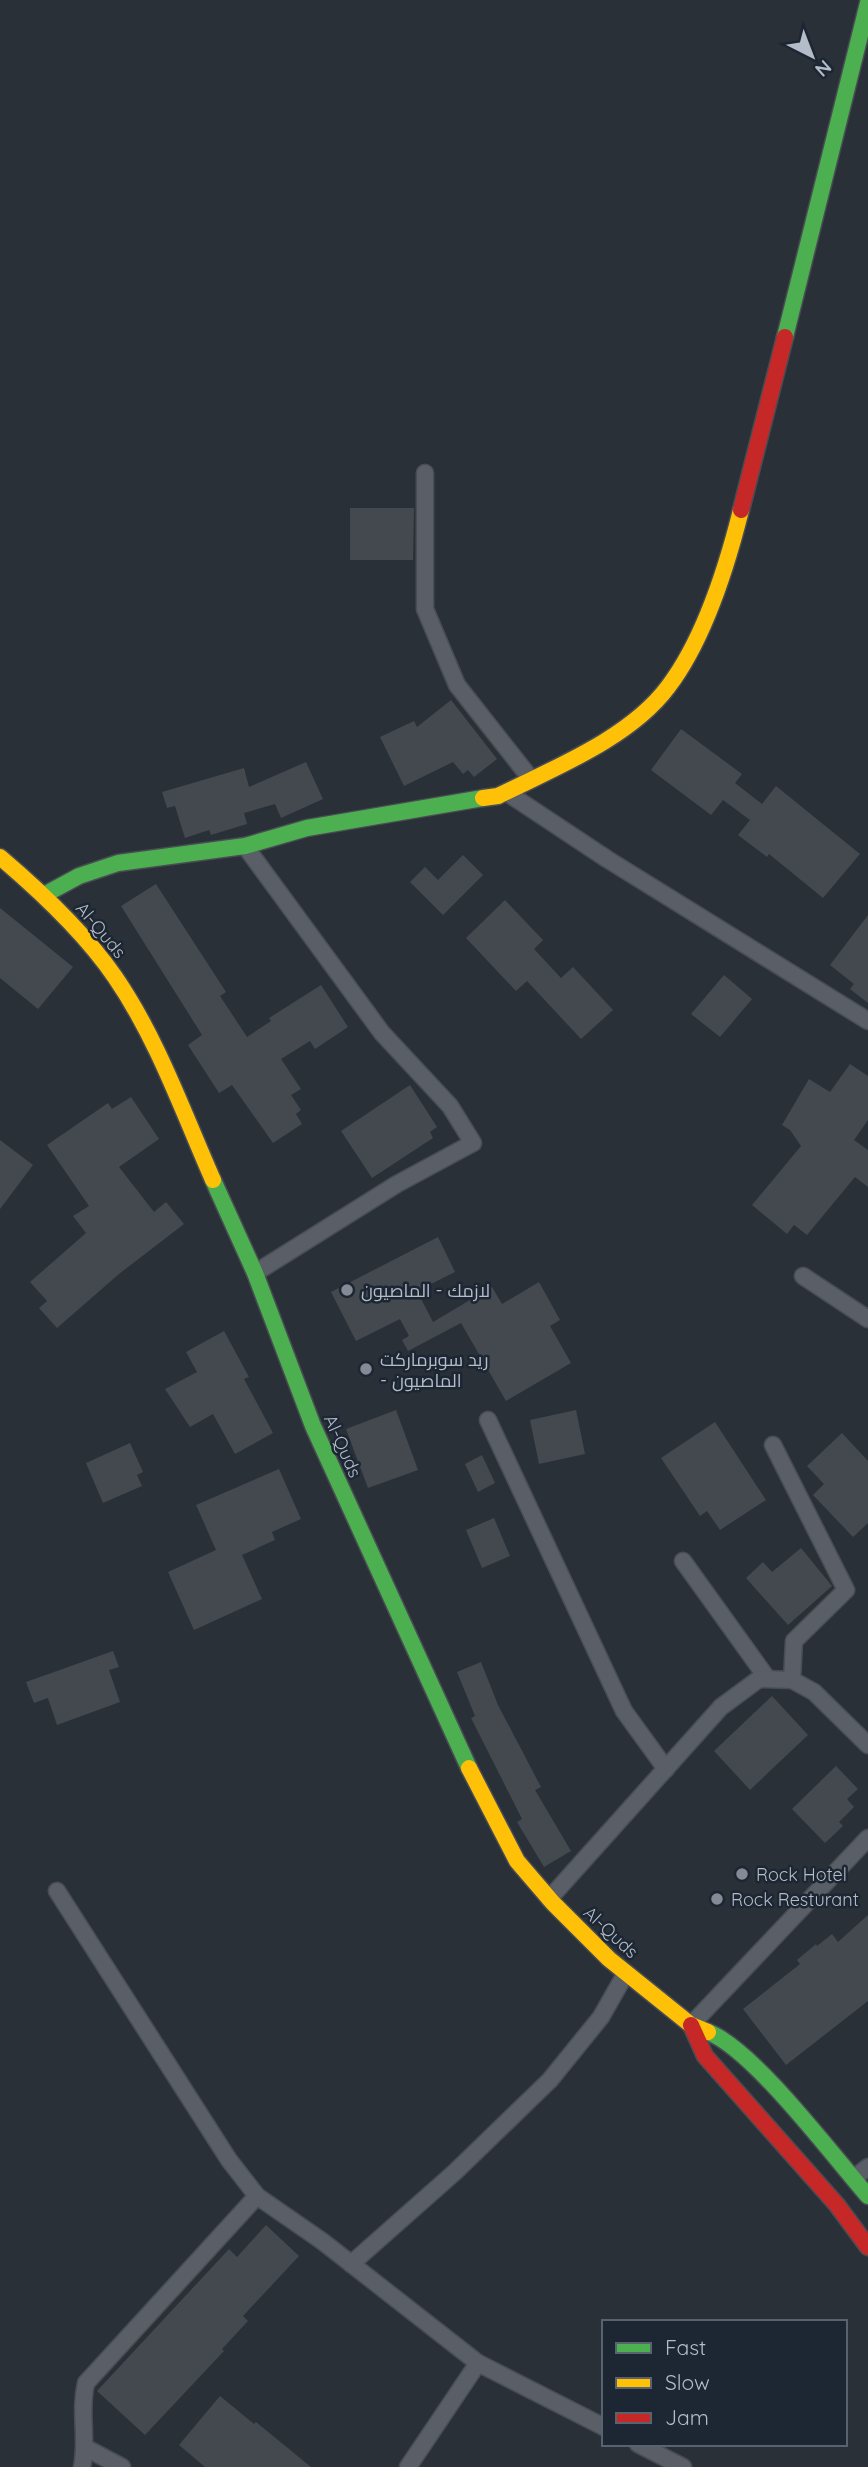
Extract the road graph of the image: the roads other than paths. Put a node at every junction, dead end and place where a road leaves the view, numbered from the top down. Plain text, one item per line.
1 (868, 3) edge
2 (425, 473) dead end
3 (531, 779) junction
4 (506, 792) junction
5 (245, 846) junction
6 (0, 857) edge
7 (44, 895) junction
8 (868, 1021) edge
9 (255, 1273) junction
10 (803, 1276) dead end
11 (868, 1319) edge
12 (488, 1420) dead end
13 (773, 1445) dead end
14 (683, 1561) dead end
15 (767, 1678) junction
16 (792, 1680) junction
17 (868, 1745) edge
18 (666, 1769) junction
19 (868, 1838) edge
20 (57, 1891) dead end
21 (549, 1899) junction
22 (626, 1973) junction
23 (691, 2025) junction
24 (868, 2167) edge
25 (854, 2178) junction
26 (257, 2196) junction
27 (868, 2196) edge
28 (868, 2247) edge
29 (351, 2263) junction
30 (478, 2363) junction
31 (602, 2426) edge
32 (642, 2446) edge
33 (86, 2448) junction
34 (82, 2467) edge
35 (121, 2467) edge
36 (408, 2467) edge
37 (683, 2467) edge

1 - 3 street
2 - 3 street
3 - 4 street
4 - 5 street
4 - 8 street
5 - 7 street
5 - 9 street
6 - 7 street, Al-Quds
7 - 9 street, Al-Quds
9 - 21 street, Al-Quds
10 - 11 street
12 - 18 street
13 - 16 street
14 - 15 street
15 - 16 street
15 - 18 street
16 - 17 street
18 - 21 street
19 - 23 street
20 - 26 street
21 - 22 street, Al-Quds
22 - 23 street, Al-Quds
22 - 29 street
23 - 25 street, Al-Quds
23 - 28 street, Al-Quds
24 - 25 street
25 - 27 street, Al-Quds
26 - 29 street
26 - 33 street
29 - 30 street
30 - 31 street
30 - 36 street
32 - 37 street
33 - 34 street
33 - 35 street

